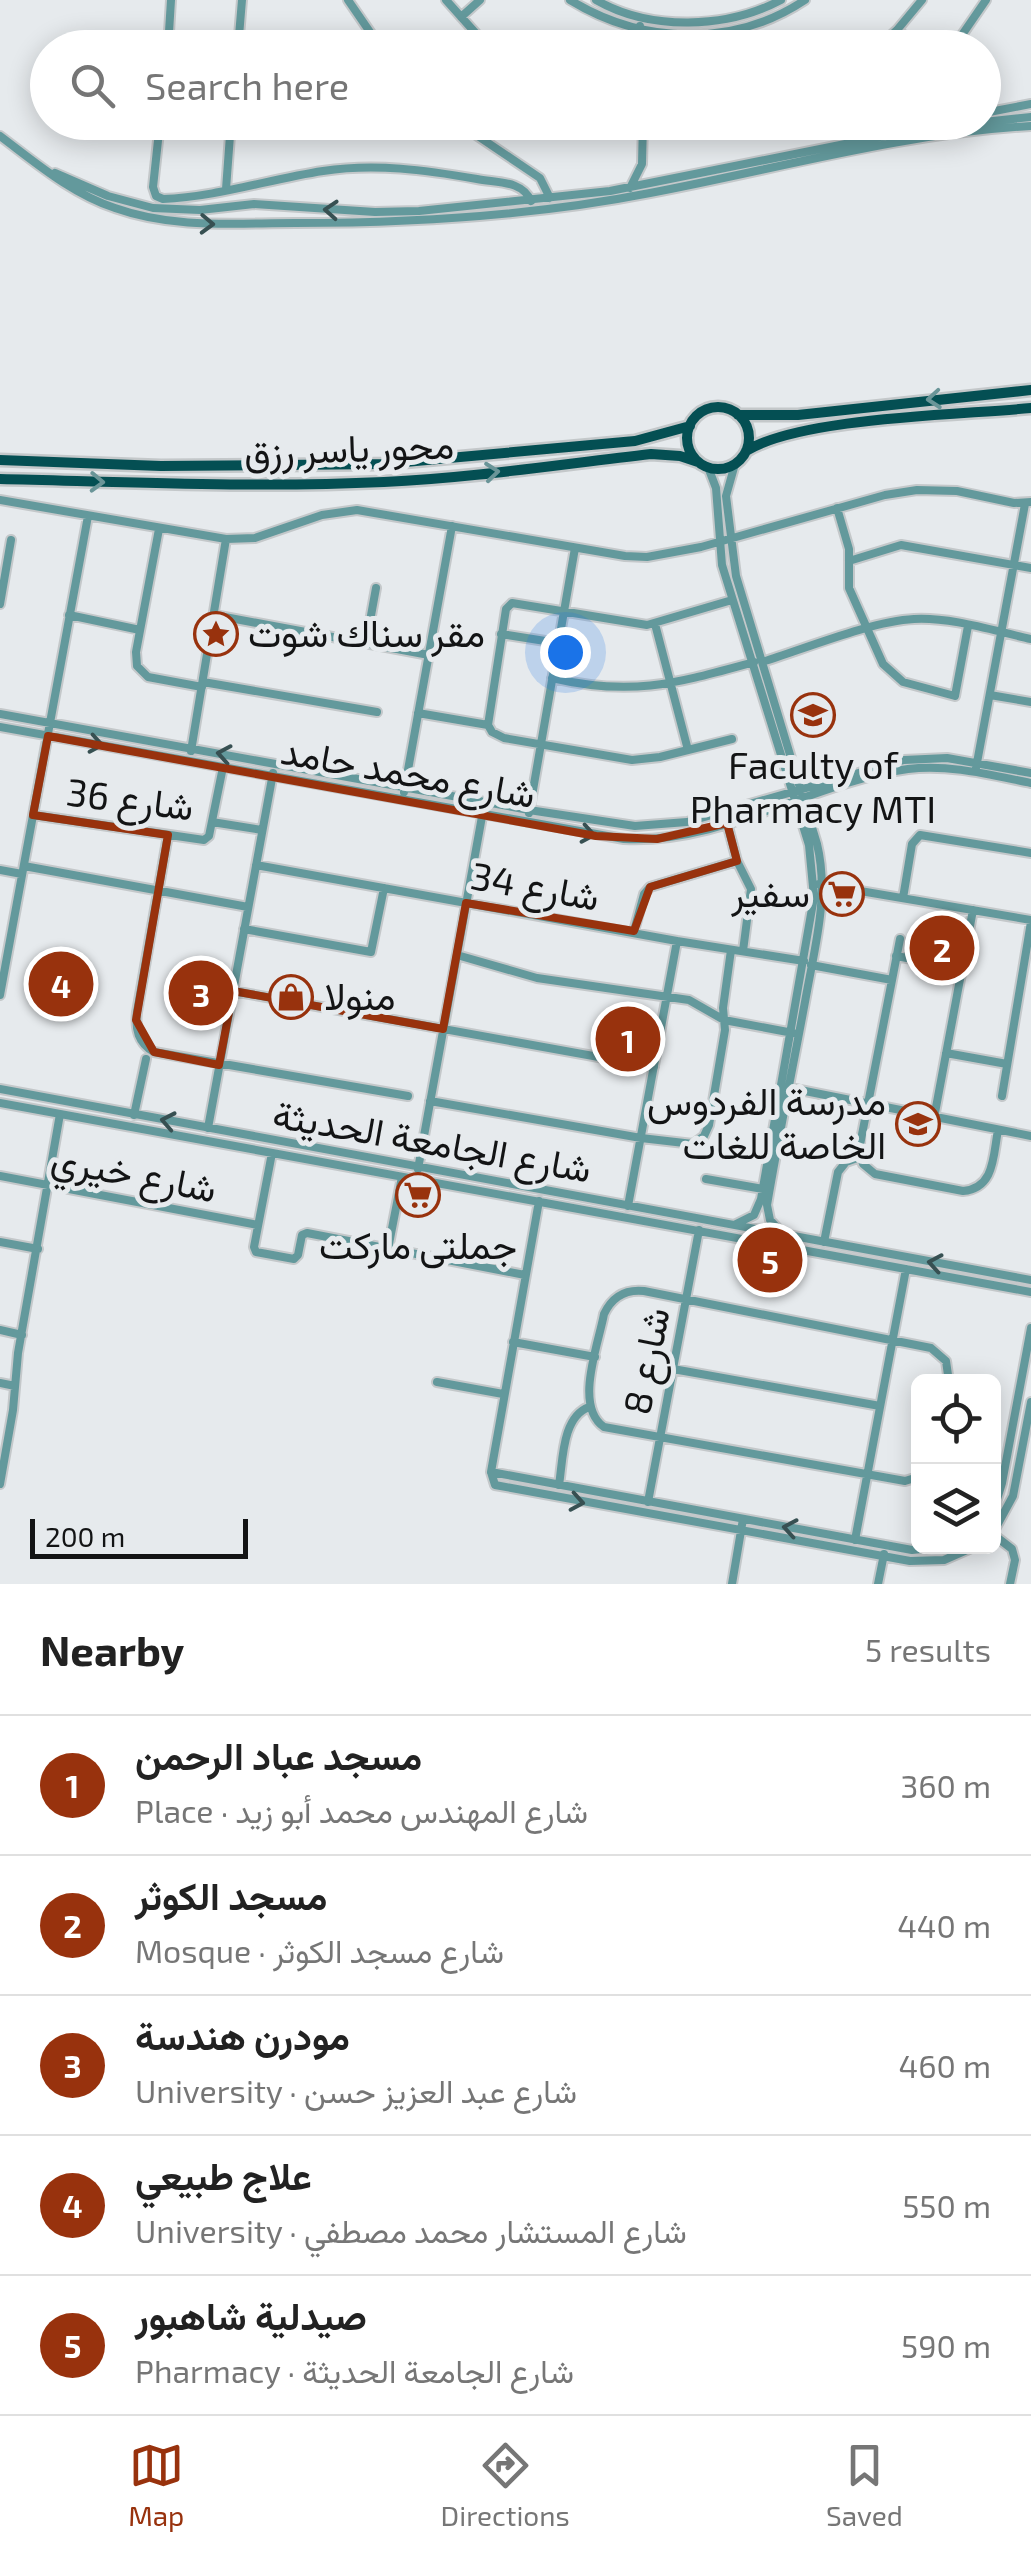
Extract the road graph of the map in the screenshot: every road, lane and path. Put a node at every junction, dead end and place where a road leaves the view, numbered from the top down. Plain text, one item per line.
1 (172, 0) edge
2 (242, 0) edge
3 (348, 0) edge
4 (446, 0) edge
5 (480, 0) edge
6 (570, 0) edge
7 (596, 0) edge
8 (781, 0) edge
9 (805, 0) edge
10 (922, 0) edge
11 (986, 0) edge
12 (460, 17) junction
13 (640, 17) junction
14 (719, 21) junction
15 (170, 30) edge
16 (240, 30) edge
17 (369, 30) edge
18 (472, 30) edge
19 (637, 30) edge
20 (640, 30) edge
21 (722, 30) edge
22 (732, 30) edge
23 (897, 30) edge
24 (965, 30) edge
25 (1031, 104) edge
26 (1001, 115) edge
27 (1001, 116) edge
28 (1031, 118) edge
29 (1031, 126) edge
30 (1001, 129) edge
31 (0, 136) edge
32 (158, 140) edge
33 (230, 140) edge
34 (484, 140) edge
35 (643, 140) edge
36 (866, 140) edge
37 (908, 140) edge
38 (642, 164) junction
39 (52, 172) junction
40 (665, 182) junction
41 (630, 188) junction
42 (226, 189) junction
43 (550, 198) junction
44 (531, 201) junction
45 (293, 207) junction
46 (275, 223) junction
47 (1031, 390) edge
48 (1031, 408) edge
49 (738, 415) junction
50 (690, 426) junction
51 (746, 451) junction
52 (0, 460) edge
53 (703, 464) junction
54 (735, 464) junction
55 (0, 479) edge
56 (0, 500) edge
57 (1028, 503) edge
58 (837, 508) junction
59 (88, 516) junction
60 (452, 526) junction
61 (158, 529) junction
62 (731, 537) junction
63 (226, 539) junction
64 (11, 540) dead end
65 (718, 541) junction
66 (575, 548) junction
67 (849, 561) junction
68 (1014, 565) junction
69 (1031, 568) edge
70 (376, 588) dead end
71 (732, 600) junction
72 (0, 604) edge
73 (564, 611) junction
74 (214, 615) junction
75 (70, 616) junction
76 (655, 624) junction
77 (968, 626) junction
78 (140, 630) junction
79 (867, 630) junction
80 (1001, 633) junction
81 (501, 634) junction
82 (1031, 639) edge
83 (366, 643) junction
84 (558, 643) junction
85 (429, 654) junction
86 (758, 662) junction
87 (552, 678) junction
88 (202, 684) junction
89 (670, 685) junction
90 (990, 696) junction
91 (1031, 702) edge
92 (377, 712) dead end
93 (418, 713) junction
94 (0, 714) edge
95 (50, 723) junction
96 (488, 725) junction
97 (0, 727) edge
98 (48, 736) junction
99 (732, 739) dead end
100 (541, 746) junction
101 (192, 748) junction
102 (688, 750) junction
103 (190, 761) junction
104 (274, 764) junction
105 (894, 766) junction
106 (222, 767) junction
107 (976, 768) junction
108 (1031, 772) edge
109 (272, 776) junction
110 (1031, 783) edge
111 (405, 788) junction
112 (796, 790) junction
113 (403, 800) junction
114 (799, 800) junction
115 (484, 802) junction
116 (530, 810) junction
117 (482, 814) junction
118 (33, 815) junction
119 (212, 822) junction
120 (527, 822) junction
121 (727, 823) junction
122 (262, 830) junction
123 (168, 835) junction
124 (1031, 853) edge
125 (737, 860) junction
126 (256, 865) junction
127 (0, 870) edge
128 (23, 870) junction
129 (818, 884) junction
130 (384, 888) junction
131 (158, 891) junction
132 (902, 898) junction
133 (466, 903) junction
134 (248, 908) junction
135 (972, 910) junction
136 (1031, 921) edge
137 (244, 929) junction
138 (634, 932) junction
139 (900, 939) dead end
140 (677, 941) junction
141 (4, 947) edge
142 (731, 950) junction
143 (743, 951) junction
144 (456, 956) junction
145 (896, 956) junction
146 (808, 963) junction
147 (962, 968) junction
148 (892, 980) junction
149 (233, 991) junction
150 (0, 995) edge
151 (667, 997) junction
152 (724, 1020) junction
153 (443, 1029) junction
154 (792, 1033) junction
155 (946, 1053) junction
156 (146, 1058) dead end
157 (1007, 1064) junction
158 (219, 1065) junction
159 (654, 1067) junction
160 (790, 1088) junction
161 (0, 1089) edge
162 (408, 1096) dead end
163 (1002, 1096) dead end
164 (430, 1100) junction
165 (0, 1103) edge
166 (867, 1104) junction
167 (60, 1114) junction
168 (134, 1114) junction
169 (934, 1118) junction
170 (208, 1128) junction
171 (998, 1130) junction
172 (1031, 1136) edge
173 (641, 1138) junction
174 (300, 1146) junction
175 (272, 1153) junction
176 (298, 1158) junction
177 (860, 1158) junction
178 (418, 1168) junction
179 (0, 1176) edge
180 (402, 1176) junction
181 (706, 1179) dead end
182 (49, 1186) junction
183 (763, 1189) junction
184 (539, 1201) junction
185 (602, 1201) junction
186 (628, 1206) junction
187 (600, 1212) junction
188 (728, 1224) junction
189 (258, 1225) junction
190 (699, 1230) junction
191 (785, 1234) junction
192 (0, 1242) edge
193 (824, 1242) junction
194 (388, 1248) junction
195 (38, 1249) junction
196 (872, 1251) junction
197 (869, 1262) junction
198 (906, 1269) junction
199 (526, 1275) junction
200 (1031, 1280) edge
201 (1031, 1292) edge
202 (686, 1300) junction
203 (1031, 1328) edge
204 (0, 1330) edge
205 (22, 1335) junction
206 (892, 1340) junction
207 (513, 1342) junction
208 (596, 1357) junction
209 (673, 1369) junction
210 (949, 1374) edge
211 (437, 1382) dead end
212 (0, 1384) edge
213 (15, 1386) junction
214 (503, 1394) junction
215 (0, 1398) edge
216 (14, 1400) junction
217 (1031, 1402) edge
218 (880, 1406) junction
219 (588, 1407) junction
220 (1013, 1423) junction
221 (1029, 1427) edge
222 (660, 1438) junction
223 (491, 1472) junction
224 (867, 1474) junction
225 (0, 1478) edge
226 (911, 1479) edge
227 (559, 1485) junction
228 (1001, 1489) edge
229 (648, 1502) junction
230 (743, 1519) junction
231 (1001, 1519) edge
232 (740, 1532) junction
233 (1001, 1539) edge
234 (854, 1540) junction
235 (886, 1546) junction
236 (911, 1549) edge
237 (961, 1554) edge
238 (883, 1558) junction
239 (732, 1584) edge
240 (878, 1584) edge
241 (1010, 1584) edge

1 - 15 street
2 - 16 street
3 - 17 street
4 - 12 street
5 - 12 street
6 - 19 street
7 - 13 street
8 - 14 street
9 - 22 street
10 - 23 street
11 - 24 street
12 - 18 street
13 - 14 street
13 - 20 street
14 - 21 street
25 - 26 street
27 - 28 street
29 - 30 street
31 - 39 street
32 - 42 street
33 - 42 street
34 - 43 street
35 - 38 street
36 - 40 street
37 - 46 street
38 - 40 street
38 - 41 street
39 - 45 street
39 -> 46 street
40 - 41 street
41 - 43 street
42 - 44 street
43 - 44 street
44 -> 45 street
45 - 46 street
47 -> 49 main road
48 - 51 main road
49 - 50 main road
49 - 51 main road
50 - 52 main road, محور ياسر رزق
50 - 53 main road
51 - 54 main road
53 - 54 main road
55 -> 53 main road, محور ياسر رزق
53 - 65 street
54 - 62 street
56 - 59 street
57 - 58 street
57 - 68 street
58 - 62 street
58 - 67 street
59 - 61 street
59 - 75 street
60 - 63 street
60 - 66 street
60 - 85 street
61 - 63 street
61 - 78 street
62 - 65 street
62 - 86 street
63 - 74 street
64 - 72 street
65 - 66 street
65 - 71 street
66 - 73 street
67 - 68 street
67 - 79 street
68 - 69 street
68 - 80 street
70 - 83 street
71 - 76 street
71 - 86 street
73 - 76 street
73 - 81 street
73 - 84 street
74 - 83 street
74 - 88 street
75 - 78 street
75 - 95 street
76 - 89 street
77 - 79 street
77 - 79 street
77 - 80 street
78 - 88 street
79 - 86 street
80 - 82 street
80 - 90 street
81 - 84 street
81 - 96 street
83 - 85 street
84 - 87 street
85 - 93 street
86 - 89 street
86 - 112 street
87 - 89 street
87 - 100 street
88 - 92 street
88 - 101 street
89 - 102 street
90 - 91 street
90 - 107 street
93 - 96 street
93 - 111 street
94 - 95 street, شارع محمد حامد
95 - 98 street
95 - 101 street, شارع محمد حامد
96 - 100 street
97 - 98 street, شارع محمد حامد
98 -> 103 street, شارع محمد حامد
98 - 118 street
99 - 102 street
100 - 102 street
100 - 116 street
101 - 103 street
104 -> 101 street, شارع محمد حامد
103 - 106 street, شارع محمد حامد
104 - 109 street
104 - 111 street, شارع محمد حامد
105 - 107 street
105 - 112 street, شارع محمد حامد
105 - 114 street, شارع محمد حامد
106 - 109 street, شارع محمد حامد
106 - 119 street, شارع 36
107 - 108 street
107 - 110 street
109 - 113 street, شارع محمد حامد
109 - 122 street
111 - 113 street
111 - 115 street, شارع محمد حامد
112 - 114 street
112 - 116 street, شارع محمد حامد
113 - 117 street, شارع محمد حامد
114 - 121 street, شارع محمد حامد
114 - 129 street
115 - 116 street, شارع محمد حامد
115 - 117 street
116 - 120 street
117 - 120 street, شارع محمد حامد
117 - 133 street
118 - 123 street, شارع 36
118 - 128 street
119 - 122 street
119 - 123 street, شارع 36
120 -> 121 street, شارع محمد حامد
121 - 125 street
122 - 126 street
123 - 131 street
124 - 132 street
125 - 138 street
125 - 143 street
126 - 130 street, شارع 34
126 - 134 street
127 - 128 street
128 - 131 street
128 - 141 street
129 - 132 street
129 - 146 street
130 - 133 street, شارع 34
130 - 137 street
131 - 134 street
131 - 158 street
132 - 135 street
133 - 138 street, شارع 34
133 - 144 street
134 - 137 street
135 - 136 street
135 - 147 street
136 - 157 street
137 - 149 street
138 - 140 street, شارع 34
139 - 145 street
140 - 142 street, شارع 34
140 - 151 street
141 - 150 street
142 - 143 street, شارع 34
142 - 152 street
143 - 146 street, شارع 34
144 - 151 street
144 - 153 street
145 - 147 street
145 - 148 street
146 - 148 street, شارع 34
146 - 154 street
146 - 160 street
147 - 155 street
148 - 166 street
149 - 153 street
149 - 158 street
151 - 152 street
151 - 159 street
152 - 154 street
152 - 173 street
153 - 159 street
153 - 164 street
154 - 183 street
155 - 157 street
155 - 169 street
156 - 168 street
157 - 163 street
158 - 162 street
158 - 170 street
159 - 173 street
160 - 166 street
160 - 191 street
161 - 168 street, شارع الجامعة الحديثة
164 - 173 street
164 - 178 street
165 - 167 street, شارع الجامعة الحديثة
166 - 169 street
166 - 177 street
167 - 175 street, شارع الجامعة الحديثة
167 - 182 street
170 -> 168 street, شارع الجامعة الحديثة
169 - 171 street
170 - 174 street, شارع الجامعة الحديثة
171 - 172 street
171 - 177 street
173 - 186 street
174 - 176 street
174 - 178 street, شارع الجامعة الحديثة
175 - 176 street, شارع الجامعة الحديثة
175 - 189 street
176 - 180 street, شارع الجامعة الحديثة
177 - 193 street
178 - 185 street, شارع الجامعة الحديثة
179 - 182 street, شارع خيري
180 - 184 street, شارع الجامعة الحديثة
180 - 194 street
181 - 183 street
182 - 189 street, شارع خيري
182 - 195 street
183 - 188 street
184 - 187 street, شارع الجامعة الحديثة
184 - 199 street
185 - 186 street, شارع الجامعة الحديثة
185 - 187 street
186 - 188 street, شارع الجامعة الحديثة
187 - 190 street, شارع الجامعة الحديثة
188 - 191 street, شارع الجامعة الحديثة
189 - 194 street
190 - 197 street, شارع الجامعة الحديثة
190 - 202 street, شارع 8
191 - 193 street, شارع الجامعة الحديثة
192 - 195 street
193 - 196 street, شارع الجامعة الحديثة
194 - 199 street
195 - 205 street
196 - 197 street
200 -> 196 street, شارع الجامعة الحديثة
197 - 198 street, شارع الجامعة الحديثة
198 - 201 street, شارع الجامعة الحديثة
198 - 206 street
199 - 207 street
202 - 206 street
202 - 208 street
202 - 209 street, شارع 8
203 - 220 street
204 - 205 street
205 - 213 street
206 - 210 street
206 - 218 street
207 - 208 street
207 - 214 street
208 - 219 street
209 - 218 street
209 - 222 street, شارع 8
211 - 214 street
212 - 213 street
213 - 216 street
214 - 223 street
215 - 216 street
216 - 225 street
217 - 221 street
218 - 224 street
219 - 222 street
219 - 227 street
220 - 221 street
220 - 228 street
221 - 231 street
222 - 224 street
222 - 229 street, شارع 8
223 - 227 street
223 -> 232 street
224 - 226 street
224 - 234 street
227 - 229 street
229 - 230 street
230 - 232 street
234 -> 230 street
232 - 238 street
232 - 239 street
233 - 241 street
234 - 235 street
235 - 236 street
235 - 238 street
237 - 238 street
238 - 240 street

